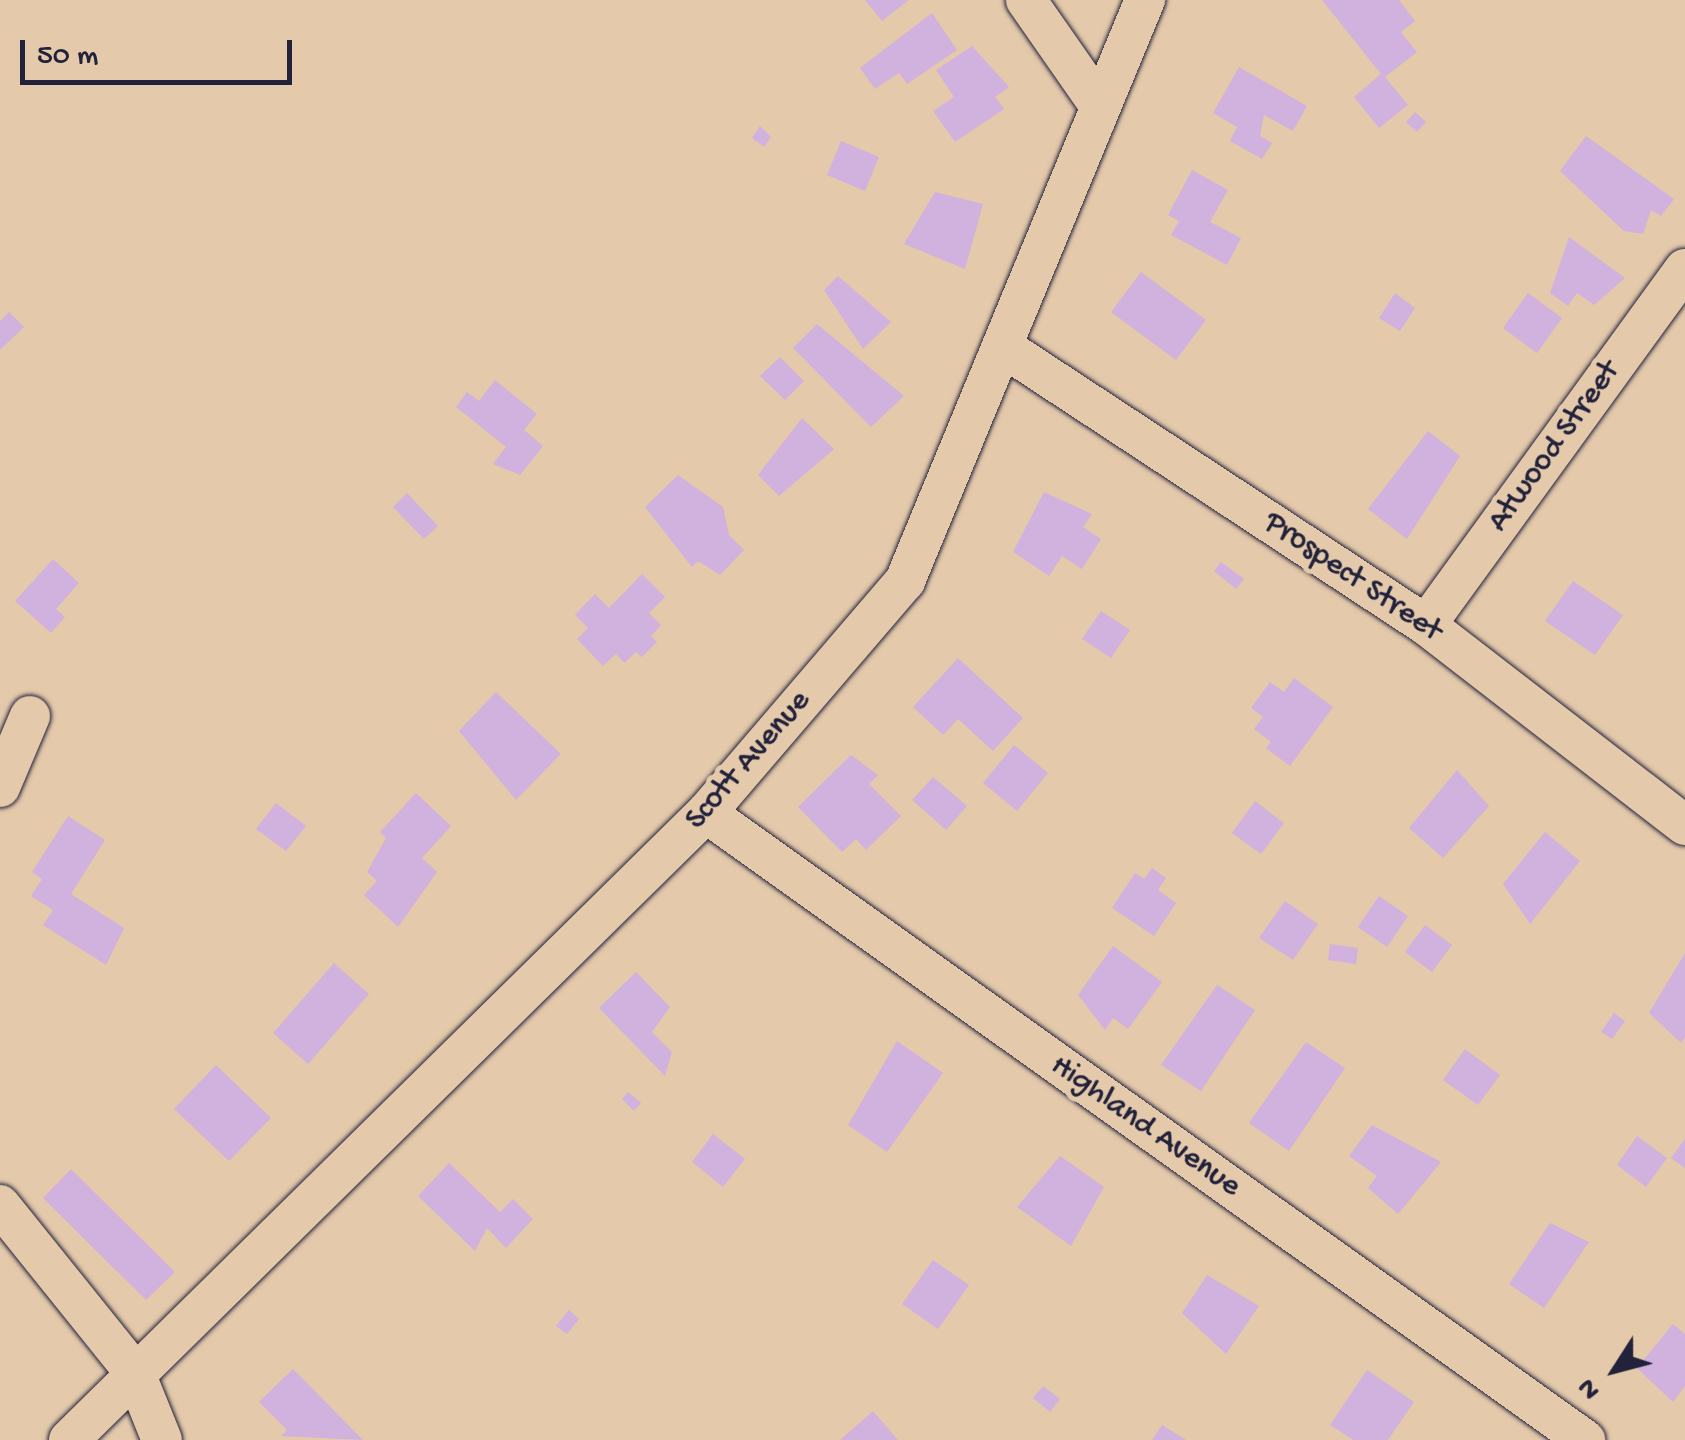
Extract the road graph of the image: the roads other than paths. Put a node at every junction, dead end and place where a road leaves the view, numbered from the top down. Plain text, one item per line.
1 (1026, 0) edge
2 (1145, 0) edge
3 (1100, 106) junction
4 (1685, 269) edge
5 (1006, 348) junction
6 (1426, 625) junction
7 (30, 716) dead end
8 (0, 786) edge
9 (706, 813) junction
10 (1685, 825) edge
11 (0, 1205) edge
12 (135, 1373) junction
13 (70, 1440) edge
14 (162, 1440) edge
15 (1585, 1440) edge

1 - 3 street
2 - 3 street, Scott Avenue
3 - 5 street, Scott Avenue
4 - 6 street, Atwood Street
5 - 6 street, Prospect Street
5 - 9 street, Scott Avenue
6 - 10 street, Prospect Street
7 - 8 street
9 - 12 street, Scott Avenue
9 - 15 street, Highland Avenue
11 - 12 street
12 - 13 street, Scott Avenue
12 - 14 street

